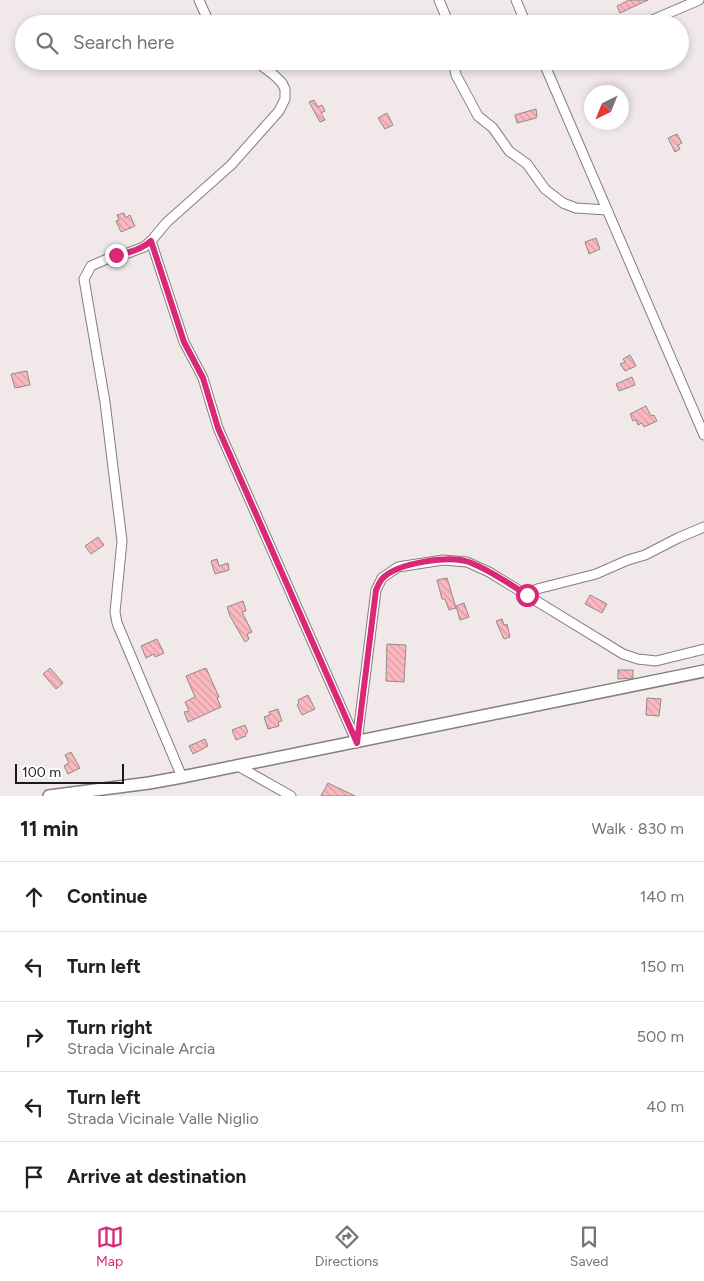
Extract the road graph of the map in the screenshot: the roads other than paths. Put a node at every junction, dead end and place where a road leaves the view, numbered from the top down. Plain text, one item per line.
1 (199, 0) edge
2 (439, 0) edge
3 (516, 0) edge
4 (699, 0) edge
5 (206, 15) edge
6 (445, 15) edge
7 (522, 15) edge
8 (664, 15) edge
9 (267, 70) edge
10 (455, 70) edge
11 (546, 70) edge
12 (607, 210) junction
13 (151, 241) junction
14 (704, 435) edge
15 (704, 527) edge
16 (527, 595) junction
17 (704, 649) edge
18 (704, 671) edge
19 (357, 743) junction
20 (238, 766) junction
21 (182, 777) junction
22 (48, 796) edge
23 (291, 796) edge

1 - 5 street
2 - 6 street
3 - 7 street
4 - 8 street
9 - 13 street
10 - 12 street
11 - 12 street
12 - 14 street
13 - 19 street
13 - 21 street
15 - 16 street
16 - 17 street
16 - 19 street
18 - 19 main road
19 - 20 main road
20 - 21 main road
20 - 23 street
21 - 22 main road

